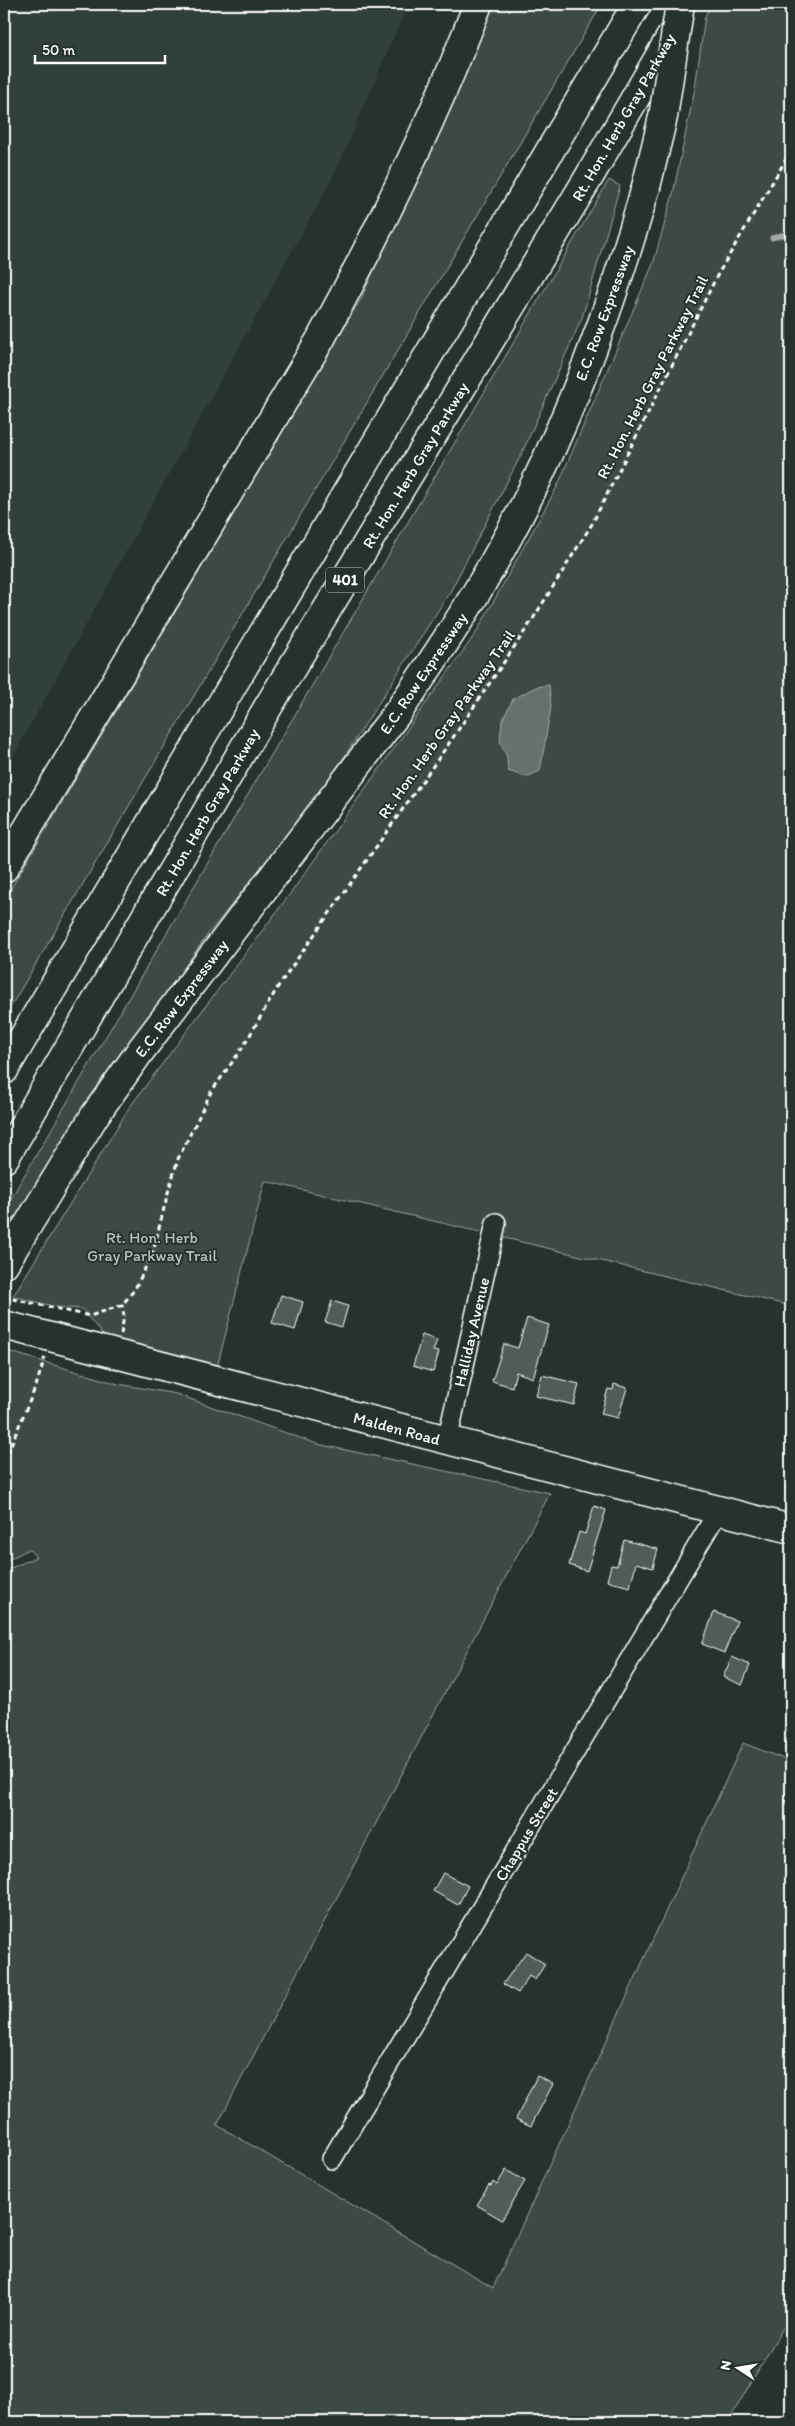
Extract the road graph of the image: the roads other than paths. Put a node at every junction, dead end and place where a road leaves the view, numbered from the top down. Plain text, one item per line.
1 (466, 4) edge
2 (478, 4) edge
3 (638, 4) edge
4 (680, 4) edge
5 (690, 4) edge
6 (434, 110) junction
7 (4, 868) edge
8 (4, 1070) edge
9 (4, 1159) edge
10 (496, 1223) dead end
11 (4, 1264) edge
12 (4, 1325) edge
13 (447, 1441) junction
14 (719, 1510) junction
15 (791, 1529) edge
16 (332, 2159) dead end

1 - 6 main road
2 - 6 main road
3 - 8 main road, 401
4 - 11 main road, E.C. Row Expressway, bridge
5 - 9 main road, Rt. Hon. Herb Gray Parkway / 401
6 - 7 main road
10 - 13 street, Halliday Avenue
12 - 13 main road, Malden Road
13 - 14 main road, Malden Road
14 - 15 main road, Malden Road
14 - 16 street, Chappus Street

